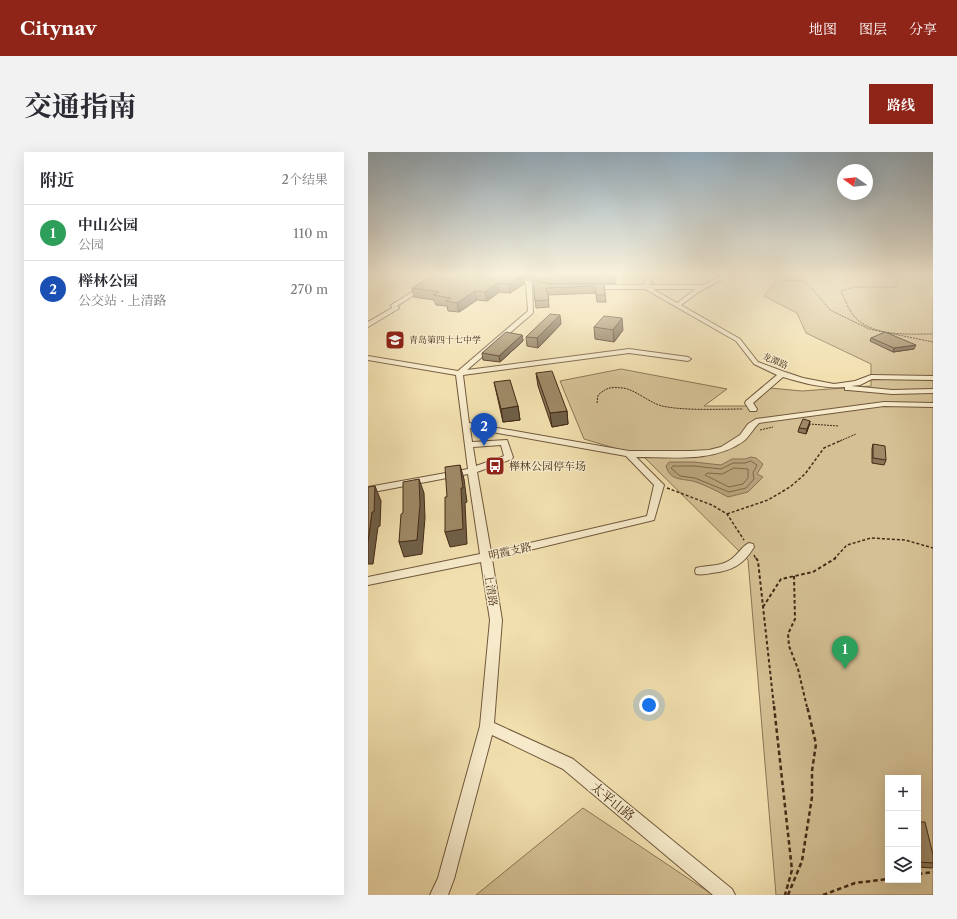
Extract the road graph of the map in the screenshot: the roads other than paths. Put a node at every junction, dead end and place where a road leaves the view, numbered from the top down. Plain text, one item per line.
1 (395, 309) edge
2 (531, 309) edge
3 (683, 309) edge
4 (368, 325) edge
5 (368, 358) edge
6 (688, 359) dead end
7 (459, 374) junction
8 (782, 374) junction
9 (933, 378) edge
10 (834, 386) junction
11 (933, 391) edge
12 (933, 404) edge
13 (753, 408) road end
14 (465, 425) junction
15 (468, 445) junction
16 (629, 454) junction
17 (472, 471) junction
18 (368, 490) edge
19 (748, 547) road end
20 (486, 557) junction
21 (700, 571) dead end
22 (368, 582) edge
23 (487, 726) junction
24 (439, 895) edge
25 (726, 895) edge

1 - 4 street
2 - 7 street
3 - 8 street, 龙潭路
5 - 7 street
6 - 7 street
7 - 14 street, 上清路
8 - 10 street, 龙潭路
8 - 13 street
9 - 10 street
10 - 11 street
12 - 16 street
14 - 15 street, 上清路
14 - 16 street
15 - 17 street, 上清路
15 - 17 street
16 - 20 street, 明霞支路
17 - 18 street
17 - 20 street, 上清路
19 - 21 street
20 - 22 street, 明霞支路
20 - 23 street, 上清路
23 - 24 street, 上清路
23 - 25 street, 太平山路

